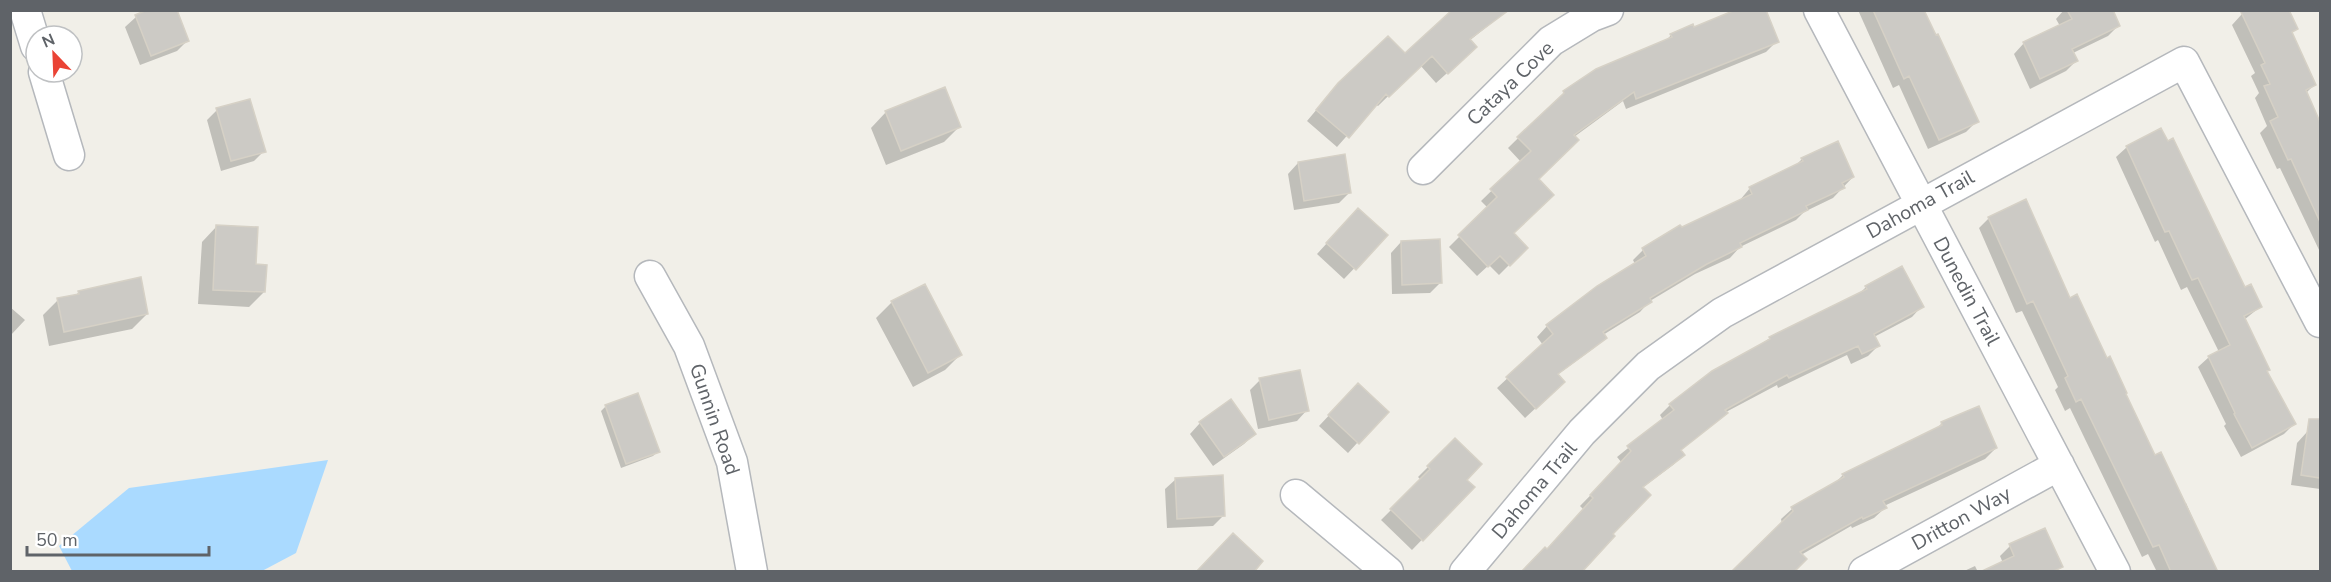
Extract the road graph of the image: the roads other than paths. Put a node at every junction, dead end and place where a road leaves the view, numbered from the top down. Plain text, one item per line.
1 (1608, 10) edge
2 (1819, 10) edge
3 (48, 84) edge
4 (69, 154) dead end
5 (1422, 169) dead end
6 (1920, 204) junction
7 (650, 276) dead end
8 (2320, 322) edge
9 (2059, 465) junction
10 (1296, 495) dead end
11 (752, 572) edge
12 (1388, 572) edge
13 (1465, 572) edge
14 (1864, 572) edge
15 (2115, 572) edge

1 - 5 street, Cataya Cove
2 - 6 street, Dunedin Trail
3 - 4 street
6 - 8 street, Dahoma Trail
6 - 9 street, Dunedin Trail
6 - 13 street, Dahoma Trail
7 - 11 street, Gunnin Road
9 - 14 street, Dritton Way
9 - 15 street, Dunedin Trail
10 - 12 street

